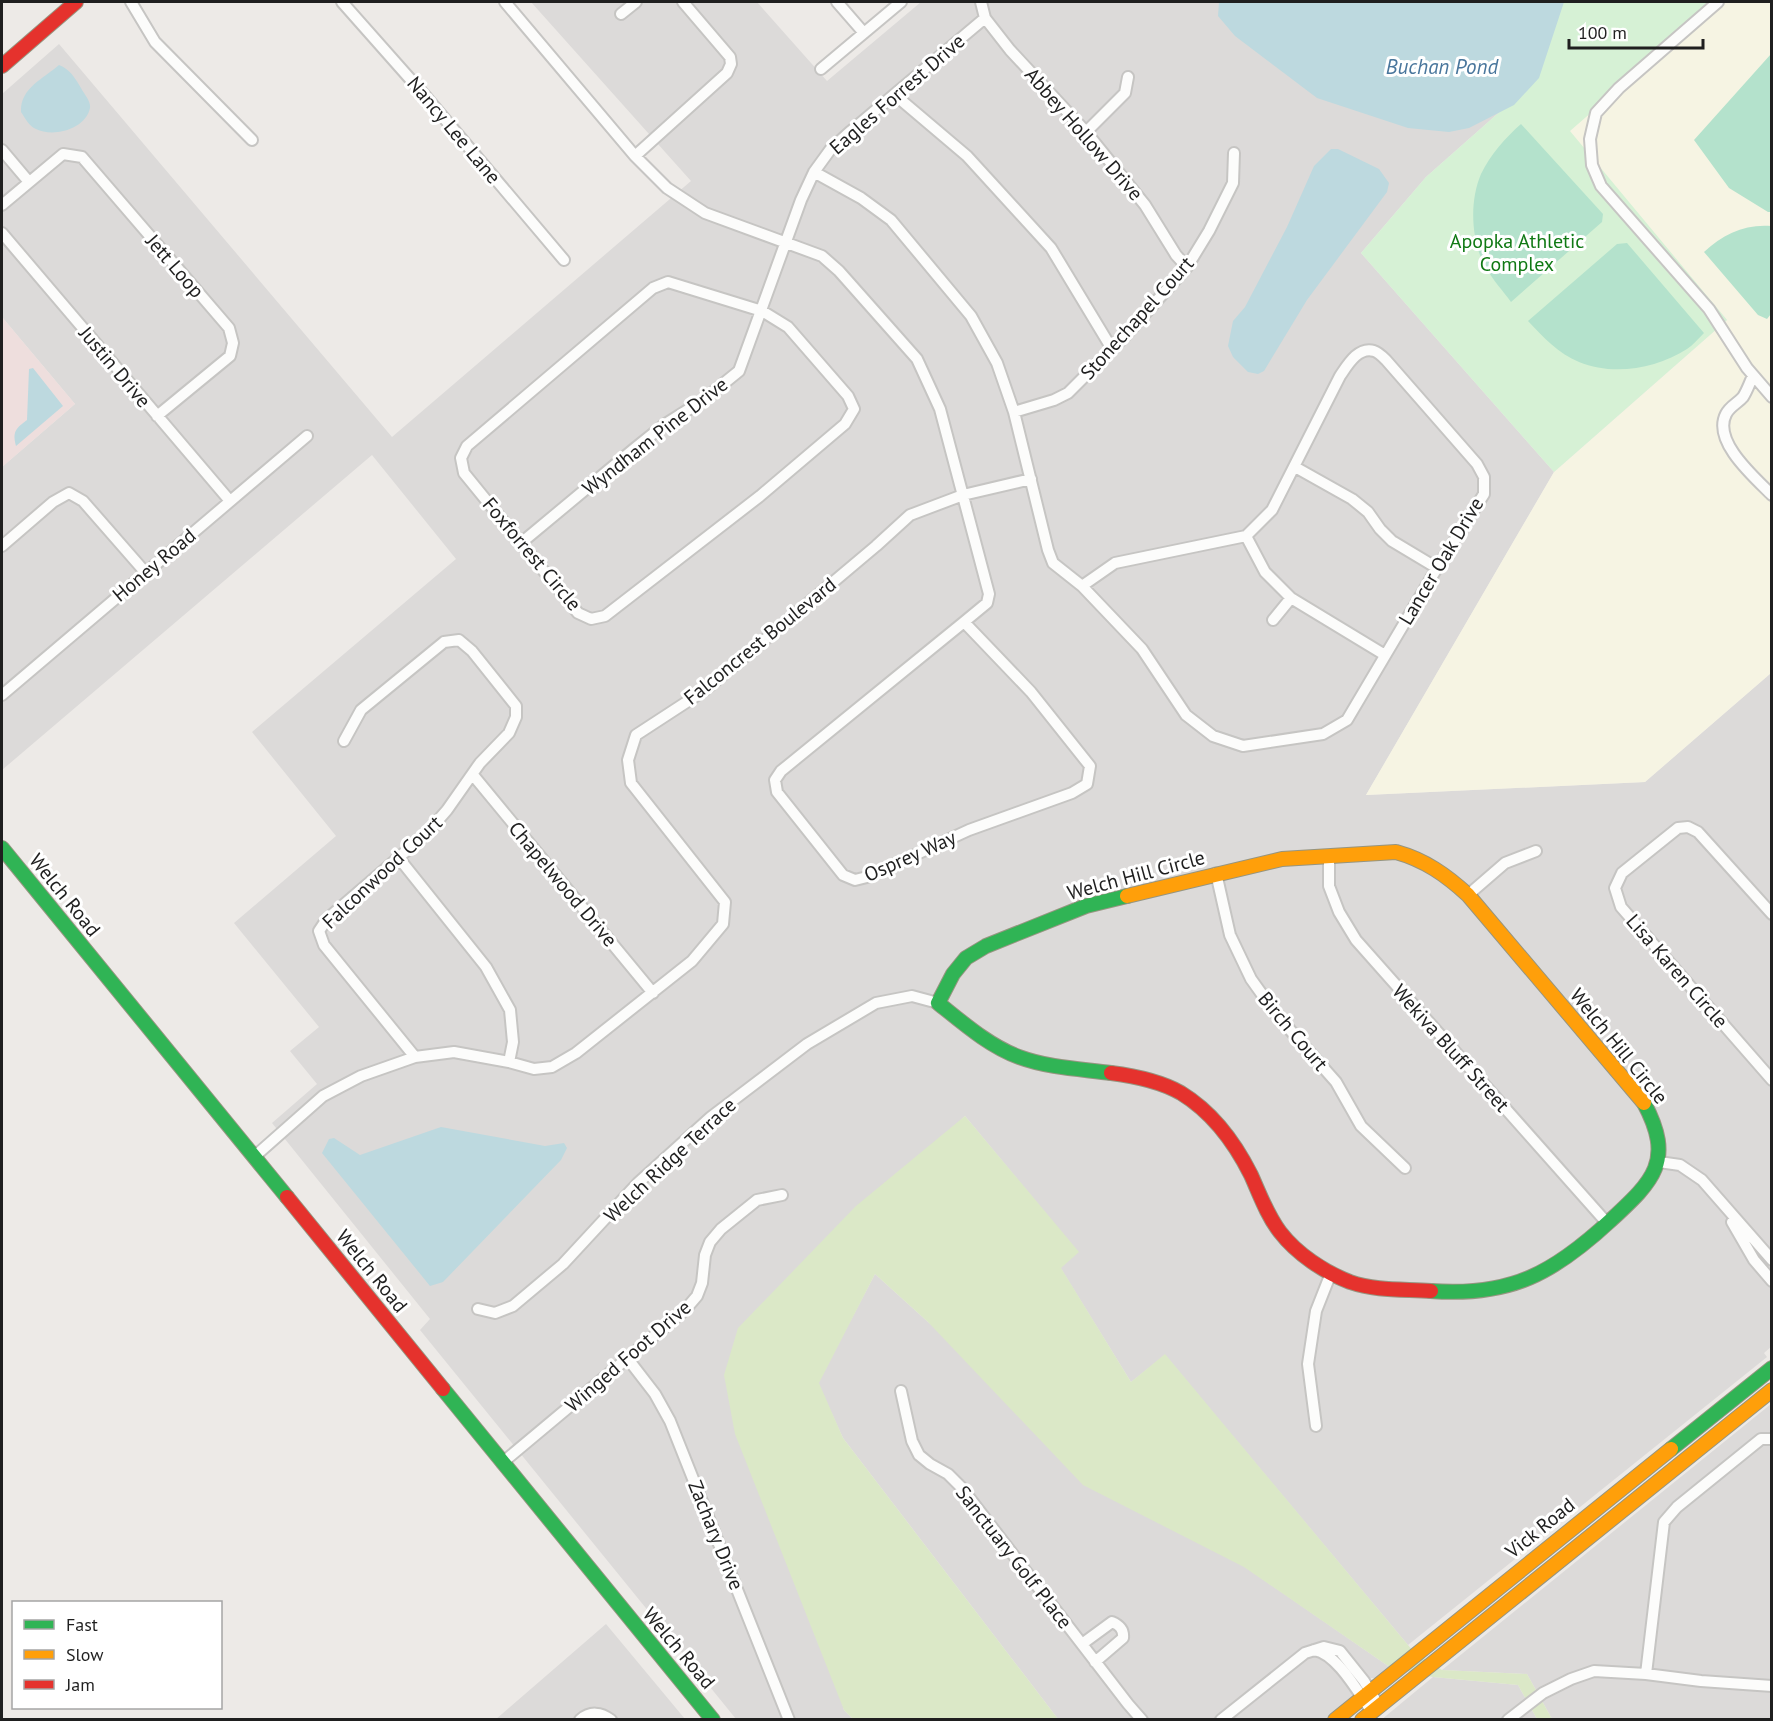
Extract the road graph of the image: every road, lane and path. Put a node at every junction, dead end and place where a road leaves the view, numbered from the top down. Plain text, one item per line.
1 (76, 2) edge
2 (131, 2) edge
3 (342, 2) edge
4 (505, 2) edge
5 (636, 2) edge
6 (683, 2) edge
7 (837, 2) edge
8 (901, 2) edge
9 (981, 2) edge
10 (1718, 2) edge
11 (621, 14) dead end
12 (985, 18) junction
13 (864, 33) junction
14 (2, 66) edge
15 (821, 69) dead end
16 (1128, 77) dead end
17 (895, 95) junction
18 (1086, 132) junction
19 (252, 140) dead end
20 (2, 150) edge
21 (1234, 153) dead end
22 (635, 156) junction
23 (814, 172) junction
24 (29, 182) junction
25 (2, 205) edge
26 (2, 233) edge
27 (786, 241) junction
28 (564, 260) dead end
29 (1187, 267) junction
30 (762, 311) junction
31 (1112, 349) junction
32 (1754, 376) junction
33 (1772, 397) edge
34 (1014, 412) junction
35 (157, 416) junction
36 (307, 436) dead end
37 (1295, 467) junction
38 (1031, 479) junction
39 (963, 495) junction
40 (1772, 495) edge
41 (230, 501) junction
42 (1246, 536) junction
43 (521, 543) junction
44 (2, 546) edge
45 (1437, 568) junction
46 (145, 572) junction
47 (1082, 586) junction
48 (1291, 598) junction
49 (1273, 620) dead end
50 (964, 622) junction
51 (1385, 655) junction
52 (2, 695) edge
53 (344, 741) dead end
54 (472, 775) junction
55 (2, 848) edge
56 (1536, 851) dead end
57 (1329, 856) junction
58 (398, 857) junction
59 (1216, 873) junction
60 (1468, 895) junction
61 (1772, 914) edge
62 (653, 993) junction
63 (938, 1003) junction
64 (415, 1057) junction
65 (509, 1062) junction
66 (1772, 1080) edge
67 (254, 1157) junction
68 (1659, 1162) junction
69 (1405, 1168) dead end
70 (782, 1195) dead end
71 (1721, 1203) junction
72 (1607, 1223) junction
73 (1772, 1260) edge
74 (1331, 1273) junction
75 (1772, 1281) edge
76 (478, 1309) dead end
77 (628, 1359) junction
78 (1772, 1368) edge
79 (1772, 1390) edge
80 (901, 1391) dead end
81 (1316, 1426) dead end
82 (1772, 1439) edge
83 (502, 1463) junction
84 (1082, 1644) junction
85 (1314, 1650) junction
86 (1344, 1656) junction
87 (1095, 1662) junction
88 (1335, 1663) junction
89 (1646, 1674) junction
90 (1772, 1686) edge
91 (1365, 1695) junction
92 (1371, 1712) edge
93 (580, 1719) edge
94 (611, 1719) edge
95 (713, 1719) edge
96 (789, 1719) edge
97 (1142, 1719) edge
98 (1221, 1719) edge
99 (1335, 1719) edge
100 (1508, 1719) edge

1 - 14 street
2 - 19 street
3 - 28 street, Nancy Lee Lane
4 - 22 street, Osprey Way
5 - 11 street
6 - 22 street
7 - 13 street
8 - 13 street
9 - 12 street, Abbey Hollow Drive
10 - 32 street
12 - 17 street, Eagles Forrest Drive
12 - 18 street, Abbey Hollow Drive
13 - 15 street
16 - 18 street
17 - 23 street, Eagles Forrest Drive
17 - 31 street
18 - 29 street, Abbey Hollow Drive
20 - 24 street
21 - 29 street, Stonechapel Court
22 - 27 street, Osprey Way
23 - 27 street, Eagles Forrest Drive
23 - 34 street, Lancer Oak Drive
24 - 25 street
24 - 35 street, Jett Loop
26 - 35 street, Justin Drive
27 - 30 street, Wyndham Pine Drive
27 - 39 street, Osprey Way
29 - 31 street, Stonechapel Court
30 - 43 street, Wyndham Pine Drive
30 - 43 street, Foxforrest Circle
30 - 43 street, Foxforrest Circle
31 - 34 street, Stonechapel Court
32 - 33 street
32 - 40 street
34 - 38 street, Lancer Oak Drive
35 - 41 street, Justin Drive
36 - 41 street, Honey Road
37 - 42 street, Lancer Oak Drive
37 - 45 street
37 - 45 street, Lancer Oak Drive
38 - 39 street, Falconcrest Boulevard
38 - 47 street, Lancer Oak Drive
39 - 50 street, Osprey Way
39 - 62 street, Falconcrest Boulevard
41 - 46 street, Honey Road
42 - 47 street
42 - 48 street
44 - 46 street
45 - 51 street, Lancer Oak Drive
46 - 52 street, Honey Road
47 - 51 street, Lancer Oak Drive
48 - 49 street
48 - 51 street
50 - 50 street, Osprey Way
53 - 54 street, Falconwood Court
54 - 58 street, Falconwood Court
54 - 62 street, Chapelwood Drive
55 - 67 street, Welch Road
56 - 60 street
57 - 59 street, Welch Hill Circle
57 - 60 street, Welch Hill Circle
57 - 72 street, Wekiva Bluff Street
58 - 64 street, Falconwood Court
58 - 65 street
59 - 63 street, Welch Hill Circle
59 - 69 street, Birch Court
60 - 68 street, Welch Hill Circle
61 - 66 street, Lisa Karen Circle
62 - 65 street, Falconcrest Boulevard
63 - 74 street
63 - 76 street, Welch Ridge Terrace
64 - 65 street, Falconcrest Boulevard
64 - 67 street, Falconcrest Boulevard
67 - 83 street, Welch Road
68 - 71 street
68 - 72 street
70 - 77 street, Winged Foot Drive
71 - 73 street
71 - 75 street
72 - 74 street
74 - 81 street
77 - 83 street, Winged Foot Drive
77 - 96 street, Zachary Drive
78 - 91 street, Vick Road
79 - 92 street, Vick Road
80 - 84 street, Sanctuary Golf Place
82 - 89 street
83 - 95 street, Welch Road
84 - 87 street, Sanctuary Golf Place
84 - 87 street
85 - 86 street
85 - 88 street
85 - 98 street
86 - 88 street
86 - 91 street
87 - 97 street, Sanctuary Golf Place
88 - 91 street
89 - 90 street
89 - 100 street
91 - 92 street
91 - 99 street, Vick Road
93 - 94 street

